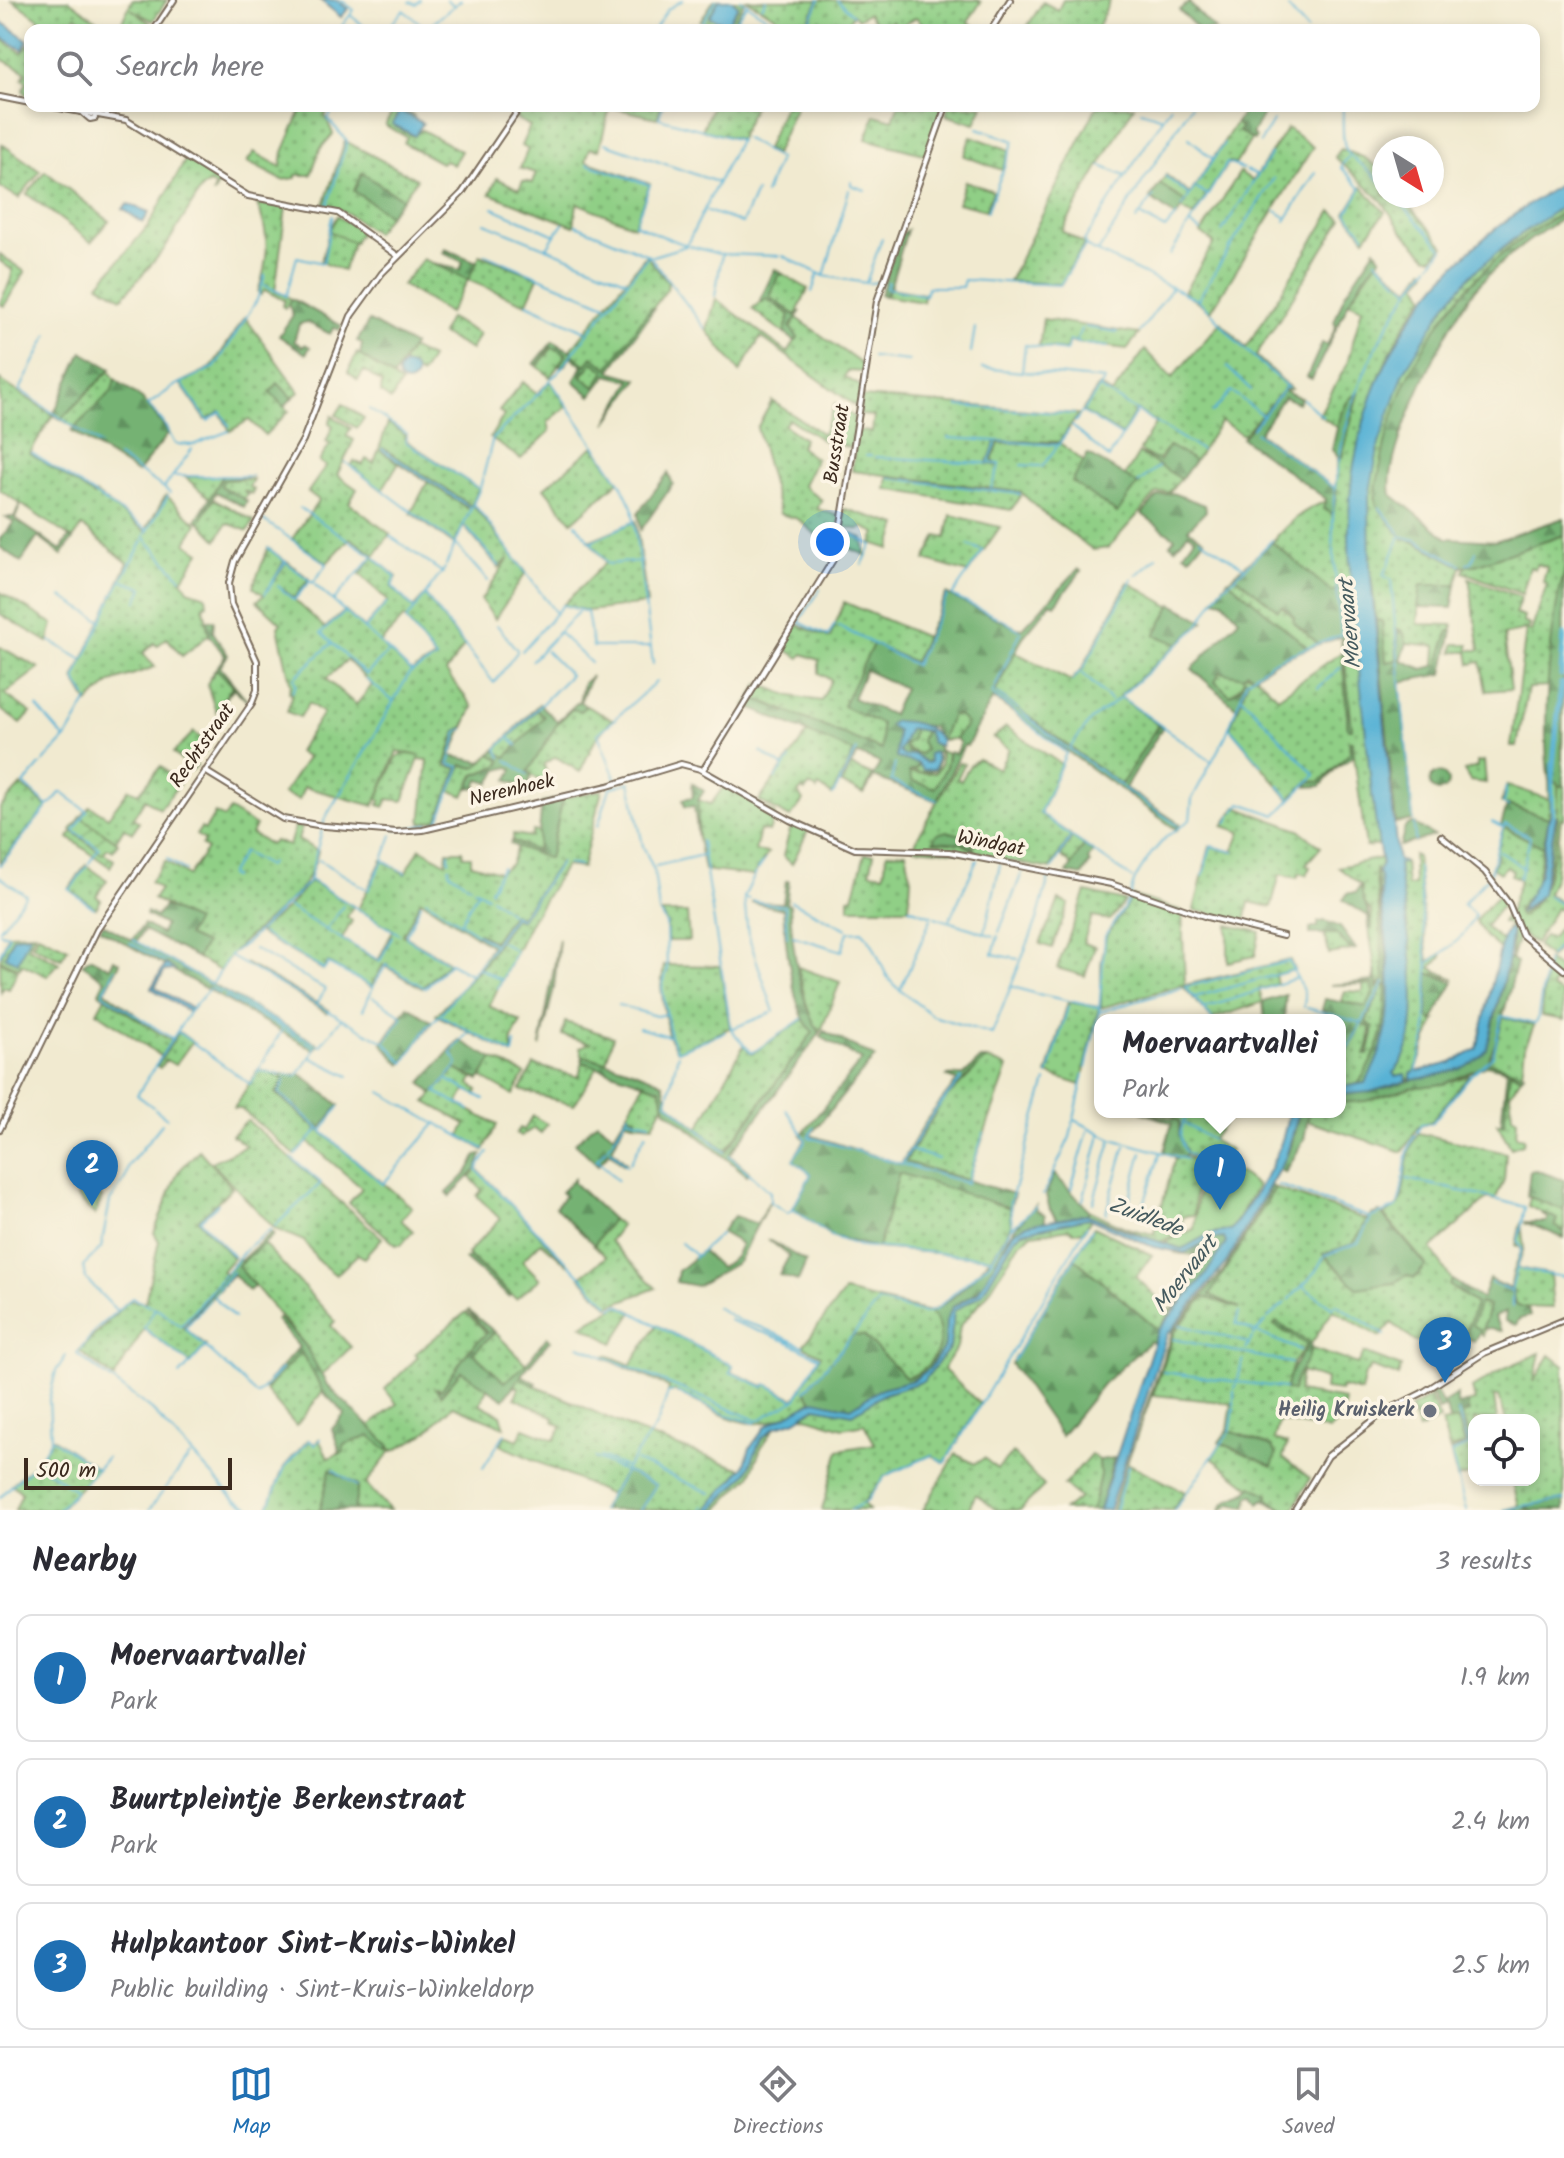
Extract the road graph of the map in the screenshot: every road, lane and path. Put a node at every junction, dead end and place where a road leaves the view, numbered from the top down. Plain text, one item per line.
1 (174, 0) edge
2 (1010, 0) edge
3 (158, 24) edge
4 (995, 24) edge
5 (0, 97) edge
6 (24, 102) edge
7 (84, 112) edge
8 (517, 112) edge
9 (944, 112) edge
10 (105, 114) joint
11 (398, 256) junction
12 (707, 762) junction
13 (689, 765) junction
14 (205, 771) junction
15 (703, 771) junction
16 (1441, 836) dead end
17 (1283, 936) dead end
18 (1564, 970) edge
19 (1, 1128) edge
20 (1564, 1320) edge
21 (1295, 1510) edge

1 - 3 street
2 - 4 street
5 - 6 street
7 - 10 street
8 - 11 street, Rechtstraat
9 - 12 street, Busstraat
10 - 11 street
11 - 14 street, Rechtstraat
12 - 13 street
12 - 15 street, Busstraat
13 - 14 street, Nerenhoek
13 - 15 street
14 - 19 street, Rechtstraat
15 - 17 street, Windgat
16 - 18 street
20 - 21 street

